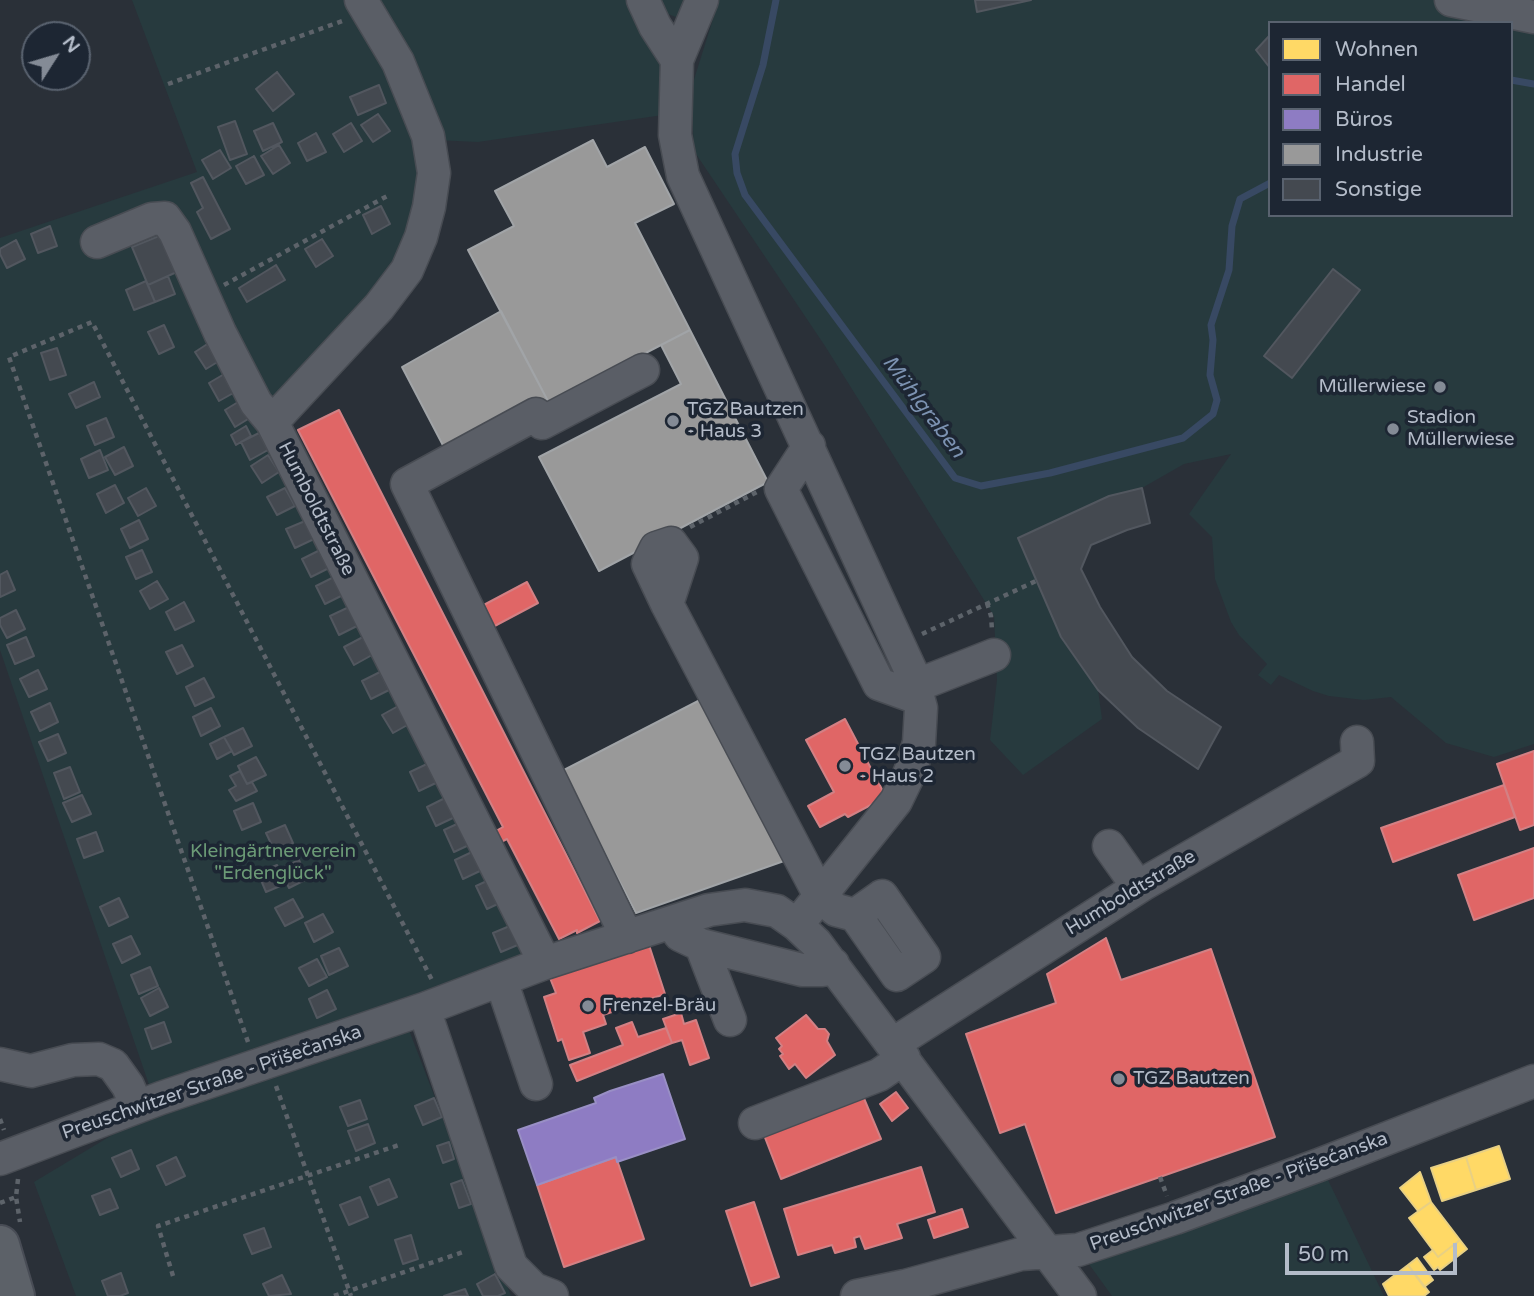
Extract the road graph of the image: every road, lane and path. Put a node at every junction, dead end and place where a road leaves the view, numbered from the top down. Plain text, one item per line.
1 (643, 0) edge
2 (702, 0) edge
3 (1451, 0) edge
4 (365, 5) edge
5 (1534, 17) edge
6 (677, 60) junction
7 (168, 83) dead end
8 (389, 195) dead end
9 (97, 242) dead end
10 (205, 295) junction
11 (643, 370) dead end
12 (272, 422) junction
13 (808, 446) junction
14 (762, 490) dead end
15 (671, 543) joint
16 (1036, 581) dead end
17 (899, 644) junction
18 (994, 655) dead end
19 (917, 692) junction
20 (1357, 742) dead end
21 (1109, 846) dead end
22 (1139, 887) junction
23 (820, 896) junction
24 (855, 915) dead end
25 (672, 923) junction
26 (797, 925) junction
27 (627, 936) junction
28 (701, 945) junction
29 (545, 963) junction
30 (833, 964) junction
31 (501, 981) junction
32 (434, 1006) junction
33 (730, 1020) dead end
34 (898, 1051) junction
35 (0, 1064) edge
36 (262, 1064) junction
37 (1534, 1082) edge
38 (536, 1084) dead end
39 (136, 1107) junction
40 (755, 1123) dead end
41 (399, 1145) dead end
42 (0, 1159) edge
43 (308, 1176) junction
44 (16, 1197) dead end
45 (0, 1203) edge
46 (0, 1245) edge
47 (466, 1251) dead end
48 (1048, 1252) junction
49 (173, 1276) dead end
50 (905, 1291) edge
51 (350, 1293) edge
52 (15, 1296) edge
53 (334, 1296) edge
54 (552, 1296) edge
55 (857, 1296) edge
56 (1080, 1296) edge

1 - 6 street
2 - 6 street
3 - 5 street
4 - 7 path
4 - 12 street, Humboldtstraße
6 - 13 street
8 - 10 path
9 - 10 street
10 - 12 street
11 - 27 street
12 - 29 street, Humboldtstraße
13 - 17 street
13 - 19 street
14 - 15 path
15 - 23 street
16 - 17 path
17 - 19 street
18 - 19 street
19 - 23 street
20 - 22 street, Humboldtstraße
21 - 22 street
22 - 34 street, Humboldtstraße
23 - 24 street
23 - 26 street
25 - 26 street
25 - 27 street
25 - 28 street
26 - 30 street
27 - 29 street
28 - 30 street
28 - 33 street
29 - 31 street
30 - 34 street
31 - 32 street
31 - 38 street
32 - 36 street, Preuschwitzer Straße - Přišečanska
32 - 36 path
32 - 54 street
34 - 40 street, Humboldtstraße
34 - 48 street
35 - 39 street
36 - 39 street, Preuschwitzer Straße - Přišečanska
36 - 43 path
37 - 48 street, Preuschwitzer Straße - Přišećanska
39 - 42 street, Preuschwitzer Straße - Přišečanska
41 - 43 path
43 - 49 path
43 - 51 path
44 - 45 path
46 - 52 main road
47 - 51 path
48 - 50 street, Preuschwitzer Straße - Přišećanska
48 - 56 street
50 - 55 street, Preuschwitzer Straße - Přišećanska
51 - 53 path

